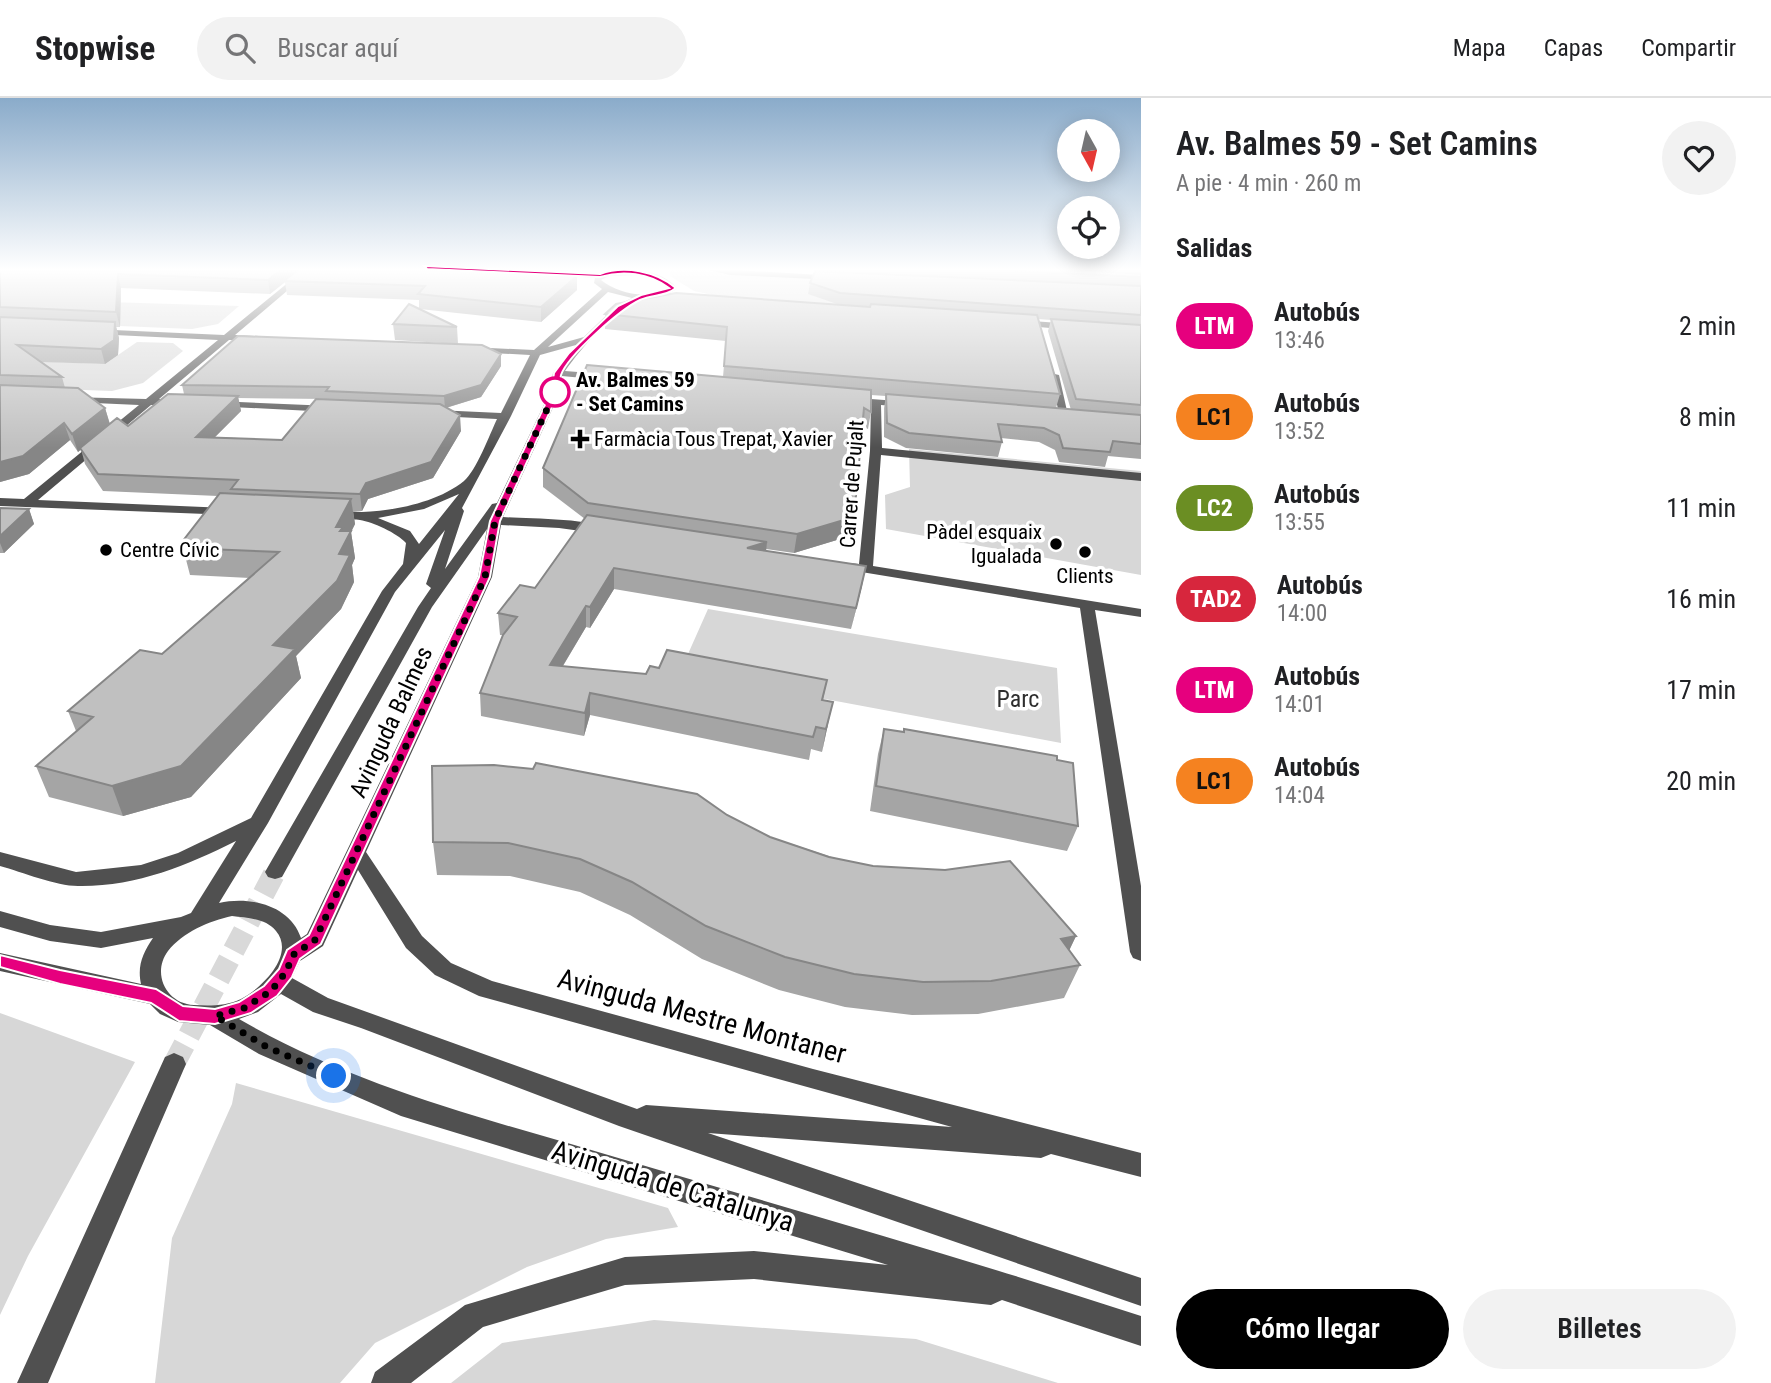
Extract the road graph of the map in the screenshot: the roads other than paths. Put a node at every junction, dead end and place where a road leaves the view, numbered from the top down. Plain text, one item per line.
1 (238, 328) edge
2 (564, 328) edge
3 (598, 328) edge
4 (1041, 328) edge
5 (80, 330) edge
6 (226, 338) junction
7 (1043, 338) edge
8 (587, 339) junction
9 (266, 340) edge
10 (468, 349) edge
11 (537, 353) junction
12 (1051, 365) edge
13 (558, 373) junction
14 (613, 378) edge
15 (60, 398) edge
16 (834, 398) edge
17 (149, 401) junction
18 (876, 401) junction
19 (190, 403) edge
20 (204, 404) edge
21 (916, 405) edge
22 (341, 409) edge
23 (424, 413) edge
24 (506, 416) junction
25 (1052, 417) edge
26 (1065, 418) junction
27 (1078, 419) edge
28 (876, 451) junction
29 (1141, 477) edge
30 (473, 481) junction
31 (506, 495) junction
32 (462, 499) junction
33 (0, 502) edge
34 (26, 504) junction
35 (241, 513) edge
36 (325, 516) edge
37 (366, 518) junction
38 (495, 521) junction
39 (613, 531) edge
40 (826, 563) edge
41 (409, 564) junction
42 (866, 568) junction
43 (1087, 604) junction
44 (425, 607) junction
45 (1141, 613) edge
46 (258, 822) junction
47 (357, 853) junction
48 (0, 859) edge
49 (275, 872) tunnel mouth
50 (0, 919) edge
51 (192, 920) junction
52 (1141, 952) edge
53 (293, 955) junction
54 (0, 962) edge
55 (280, 982) junction
56 (156, 996) junction
57 (215, 1016) junction
58 (174, 1064) tunnel mouth
59 (619, 1115) junction
60 (1089, 1150) junction
61 (1141, 1165) edge
62 (1141, 1292) edge
63 (1032, 1295) junction
64 (1141, 1331) edge
65 (32, 1383) edge
66 (386, 1383) edge

1 - 6 street
2 - 11 street
3 - 8 street, Avinguda Balmes
4 - 7 street
5 - 6 street
6 - 9 street
6 - 17 street
8 - 11 street
8 - 13 street, Avinguda Balmes
10 - 11 street
11 - 24 street
12 - 26 street
13 - 14 street
13 - 31 street, Avinguda Balmes
15 - 17 street
16 - 18 street
17 - 19 street
17 - 34 street
18 - 21 street
18 - 28 street, Carrer de Pujalt
20 - 22 street
23 - 24 street
24 - 30 street
25 - 26 street
26 - 27 street
28 - 29 street
28 - 42 street, Carrer de Pujalt
30 - 32 street
30 - 37 street
31 - 38 street, Avinguda Balmes
31 - 44 street, Avinguda Balmes
32 - 41 street
32 - 44 street
33 - 34 street
34 - 35 street
36 - 37 street
37 - 41 street
38 - 39 street
38 - 47 street, Avinguda Balmes
40 - 42 street
41 - 46 street
42 - 43 street
43 - 45 street
43 - 52 street
44 - 49 street
46 - 48 street
46 - 51 street
47 - 53 street, Avinguda Balmes
47 - 60 street, Avinguda Mestre Montaner
50 - 51 street
51 - 53 street
51 - 56 street
53 - 55 street
54 - 56 street
55 - 57 street
55 - 59 street, Avinguda de Catalunya
56 - 57 street
57 - 63 street, Avinguda de Catalunya
58 - 65 street
59 - 60 street, Avinguda Mestre Montaner
59 - 62 street, Avinguda de Catalunya
60 - 61 street, Avinguda Mestre Montaner
63 - 64 street, Avinguda de Catalunya
63 - 66 street

